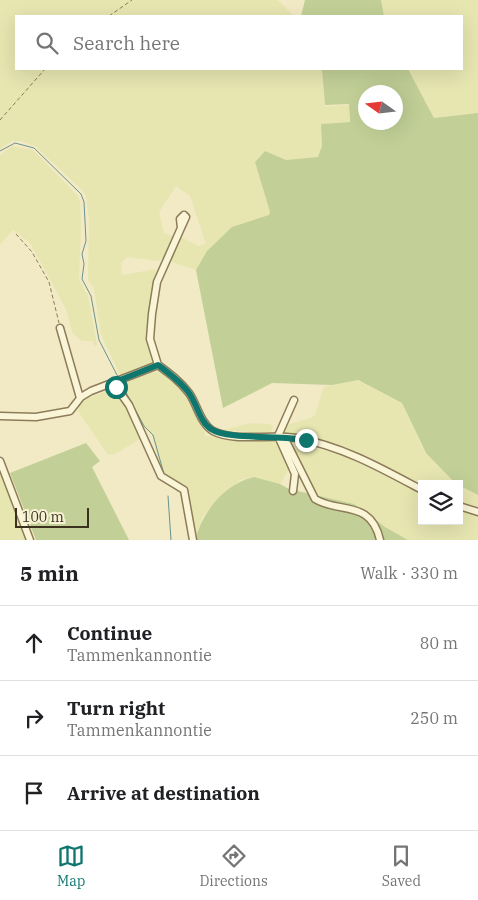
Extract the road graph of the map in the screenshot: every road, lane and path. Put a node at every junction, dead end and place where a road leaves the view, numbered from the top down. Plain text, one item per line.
1 (132, 0) edge
2 (110, 15) edge
3 (44, 70) edge
4 (0, 120) edge
5 (181, 228) dead end
6 (16, 234) dead end
7 (60, 328) joint
8 (158, 365) junction
9 (110, 384) junction
10 (80, 398) junction
11 (294, 400) dead end
12 (0, 416) edge
13 (281, 436) junction
14 (0, 461) edge
15 (418, 488) edge
16 (293, 491) dead end
17 (463, 507) edge
18 (478, 512) edge
19 (30, 540) edge
20 (193, 540) edge
21 (380, 540) edge

1 - 2 path
3 - 4 path
5 - 8 street
6 - 7 path
7 - 10 street
8 - 9 street
8 - 13 street
9 - 10 street
9 - 20 street
10 - 12 street
11 - 13 street
13 - 15 street
13 - 16 street
13 - 21 street
14 - 19 street
17 - 18 street

